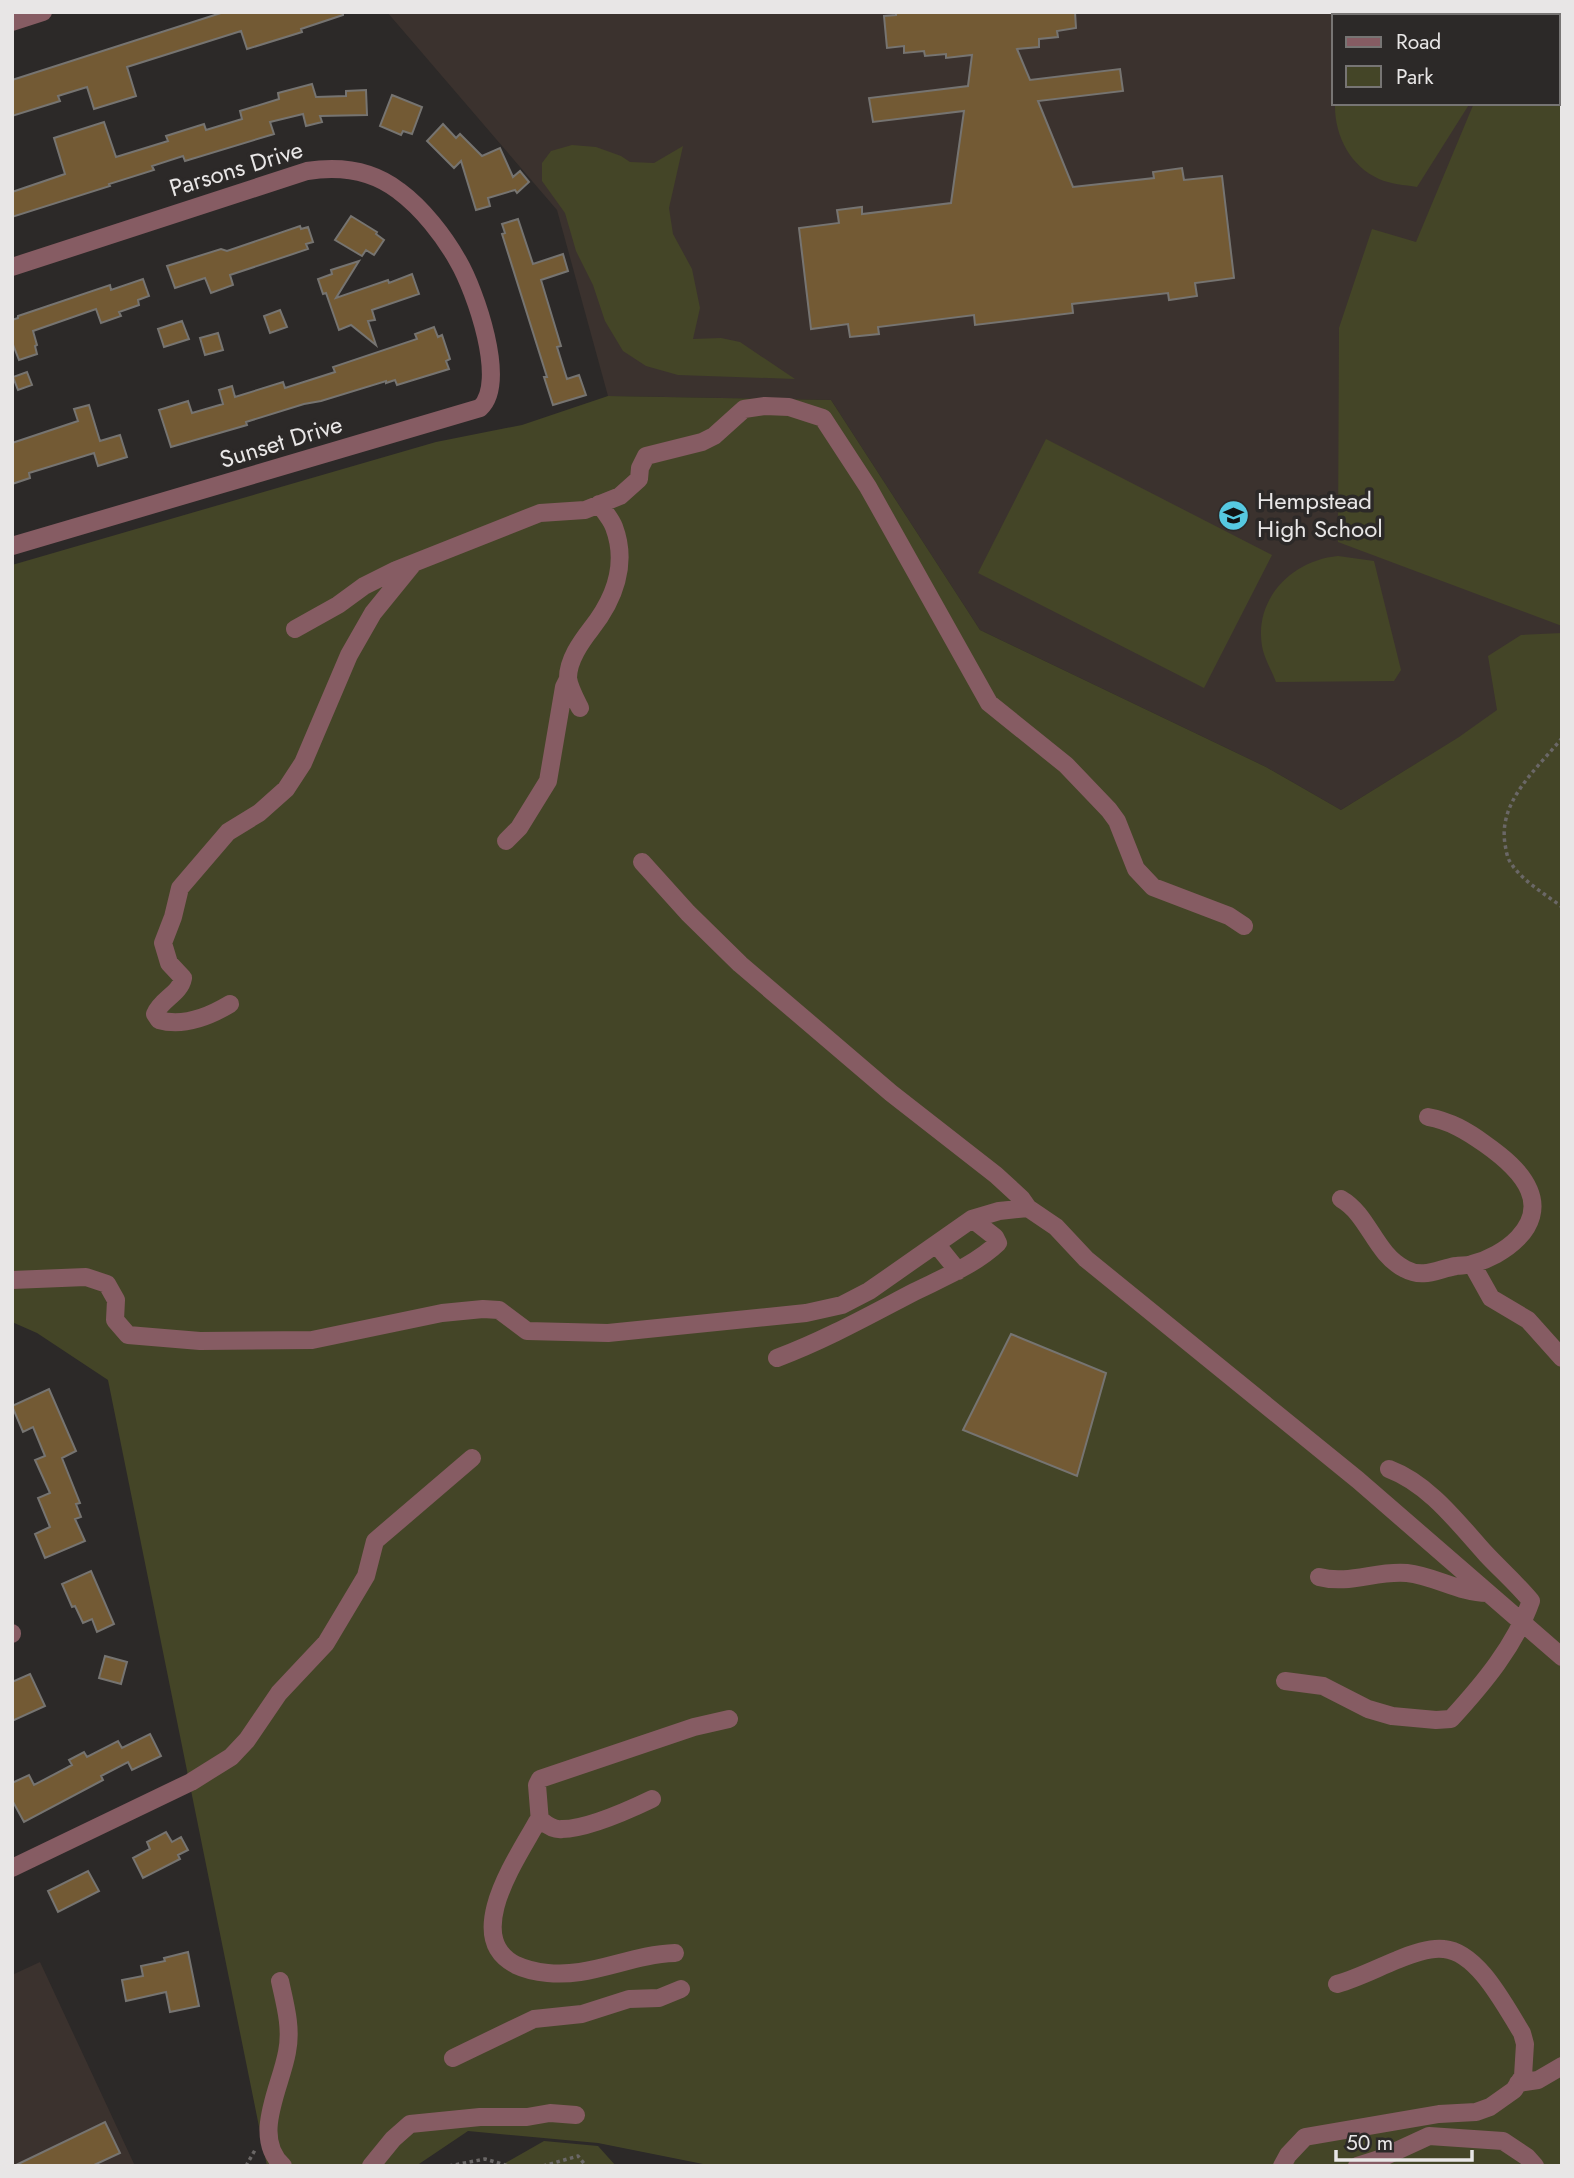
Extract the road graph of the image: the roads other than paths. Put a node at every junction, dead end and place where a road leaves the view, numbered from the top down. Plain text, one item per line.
1 (43, 12) edge
2 (12, 22) edge
3 (12, 267) edge
4 (482, 326) joint
5 (599, 504) junction
6 (12, 547) edge
7 (414, 563) junction
8 (295, 629) dead end
9 (568, 679) junction
10 (580, 708) dead end
11 (506, 841) dead end
12 (642, 862) dead end
13 (1244, 926) dead end
14 (230, 1004) dead end
15 (1428, 1117) dead end
16 (1341, 1199) dead end
17 (1028, 1208) junction
18 (972, 1219) junction
19 (937, 1245) junction
20 (1472, 1264) junction
21 (957, 1271) junction
22 (12, 1280) edge
23 (1562, 1358) edge
24 (777, 1359) dead end
25 (472, 1458) dead end
26 (1389, 1469) dead end
27 (1320, 1577) dead end
28 (1487, 1593) junction
29 (1521, 1623) junction
30 (1562, 1657) edge
31 (1285, 1681) dead end
32 (729, 1719) dead end
33 (652, 1799) dead end
34 (540, 1822) junction
35 (12, 1868) edge
36 (675, 1953) dead end
37 (280, 1981) dead end
38 (1337, 1984) dead end
39 (681, 1989) dead end
40 (453, 2058) dead end
41 (1562, 2066) edge
42 (1518, 2083) junction
43 (576, 2115) dead end
44 (283, 2166) edge
45 (371, 2166) edge
46 (1282, 2166) edge
47 (1357, 2166) edge
48 (1535, 2166) edge

1 - 2 street
3 - 4 street, Parsons Drive
4 - 6 street, Sunset Drive
5 - 7 street
5 - 9 street
5 - 13 street
7 - 8 street
7 - 14 street
9 - 10 street
9 - 11 street
12 - 17 street
15 - 20 street
16 - 20 street
17 - 18 street
17 - 28 street
18 - 19 street
18 - 21 street
19 - 21 street
19 - 22 street
20 - 23 street
21 - 24 street
25 - 35 street
26 - 29 street
27 - 28 street
28 - 29 street
29 - 30 street
29 - 31 street
32 - 34 street
33 - 34 street
34 - 36 street
37 - 44 street
38 - 42 street
39 - 40 street
41 - 42 street
42 - 46 street
43 - 45 street
47 - 48 street

